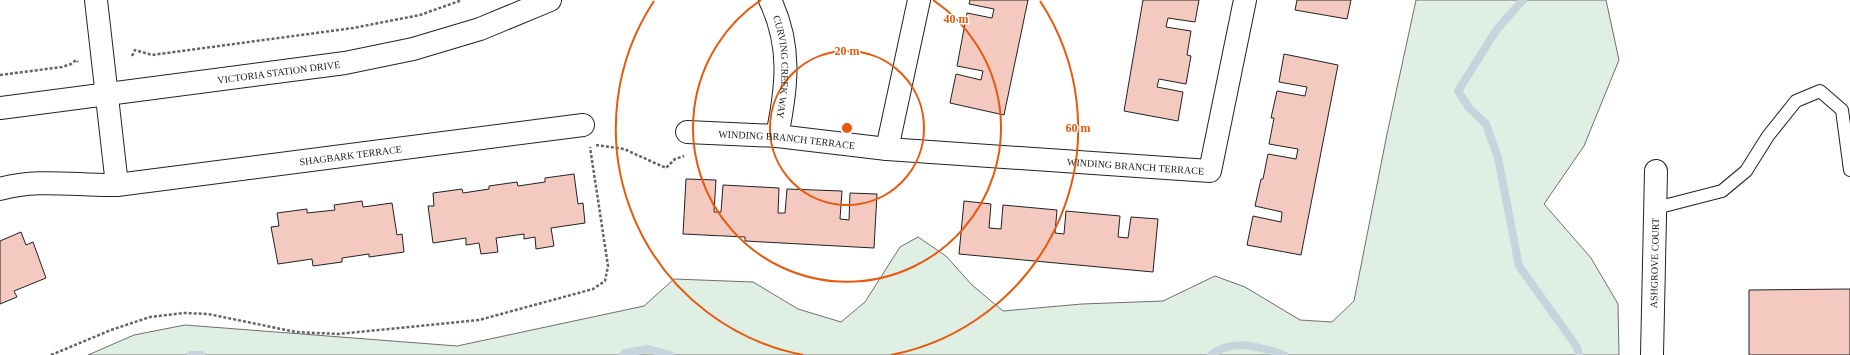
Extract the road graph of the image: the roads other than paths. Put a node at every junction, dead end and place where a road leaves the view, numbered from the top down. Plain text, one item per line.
1 (96, 0) edge
2 (550, 0) edge
3 (770, 0) edge
4 (919, 0) edge
5 (1245, 0) edge
6 (106, 94) junction
7 (0, 108) edge
8 (583, 125) dead end
9 (690, 132) road end
10 (777, 136) junction
11 (887, 149) junction
12 (1850, 170) edge
13 (1656, 171) dead end
14 (118, 185) junction
15 (0, 189) edge
16 (1656, 208) junction
17 (1652, 355) edge

1 - 6 street
2 - 6 street, VICTORIA STATION DRIVE
3 - 10 street, CURVING CREEK WAY
4 - 11 street
5 - 11 street, WINDING BRANCH TERRACE
6 - 7 street, VICTORIA STATION DRIVE
6 - 14 street
8 - 14 street, SHAGBARK TERRACE
9 - 10 street, WINDING BRANCH TERRACE
10 - 11 street, WINDING BRANCH TERRACE
12 - 16 lane
13 - 16 street, ASHGROVE COURT
14 - 15 street, SHAGBARK TERRACE
16 - 17 street, ASHGROVE COURT

